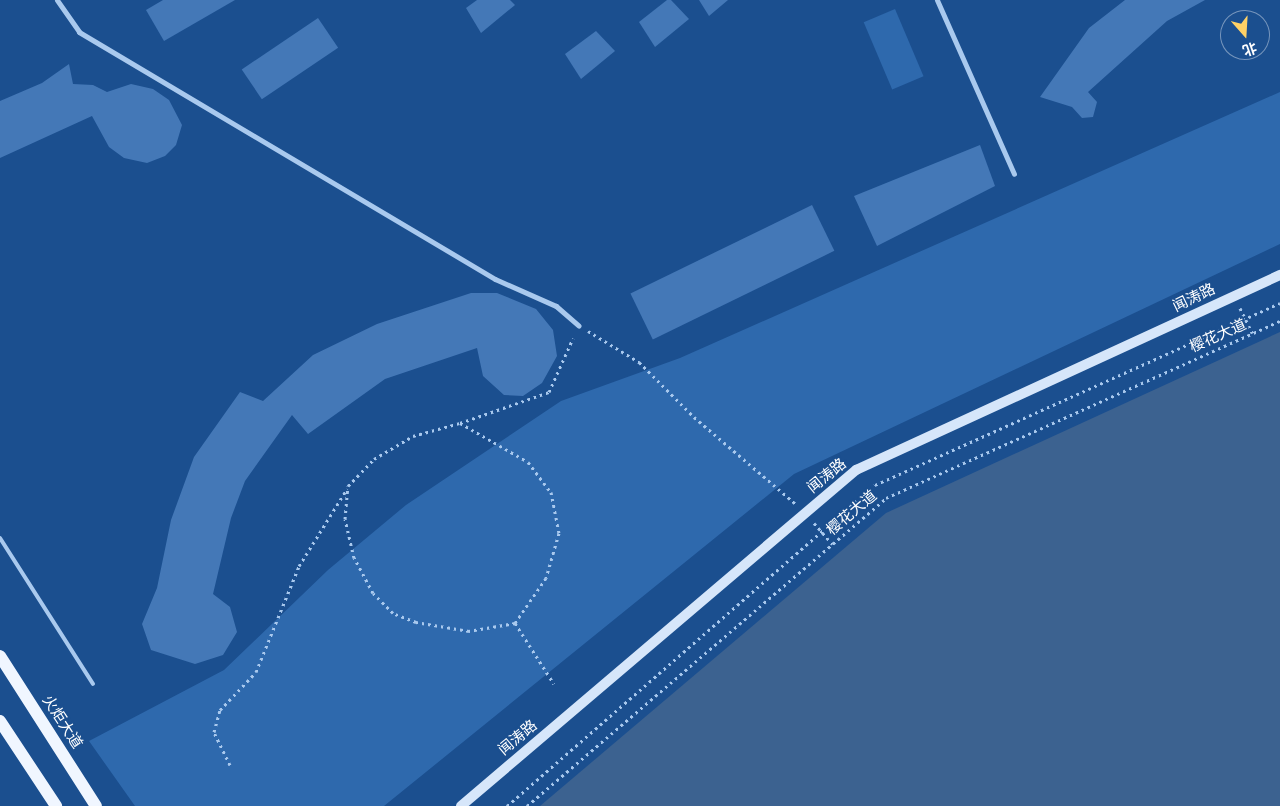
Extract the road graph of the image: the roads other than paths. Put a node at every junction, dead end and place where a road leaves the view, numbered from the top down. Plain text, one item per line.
1 (57, 0) edge
2 (937, 0) edge
3 (1014, 174) dead end
4 (1280, 275) edge
5 (579, 326) road end
6 (0, 538) edge
7 (0, 656) edge
8 (93, 684) dead end
9 (0, 721) edge
10 (56, 806) edge
11 (96, 806) edge
12 (461, 806) edge

1 - 5 street
2 - 3 street
4 - 12 main road, 闻涛路
6 - 8 lane
7 - 11 main road, 火炬大道
9 - 10 main road

